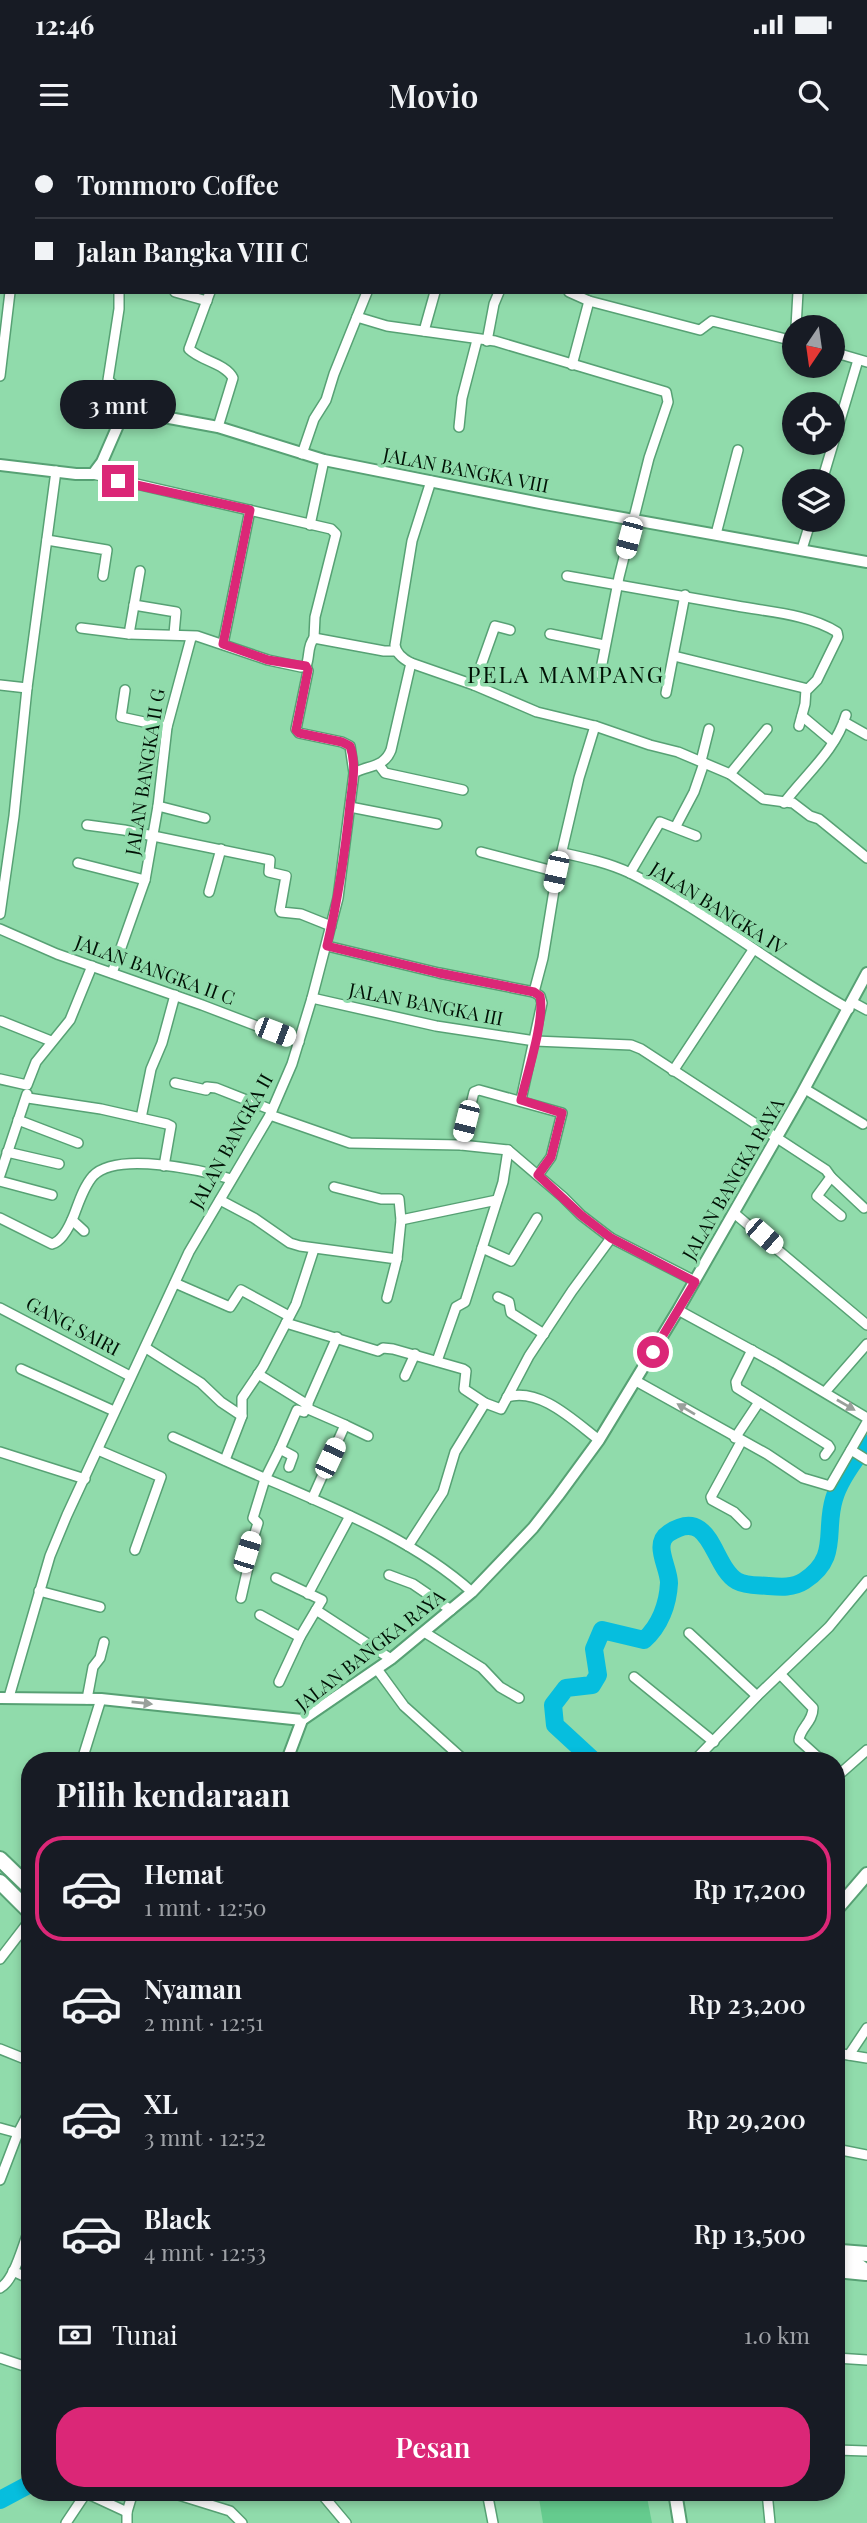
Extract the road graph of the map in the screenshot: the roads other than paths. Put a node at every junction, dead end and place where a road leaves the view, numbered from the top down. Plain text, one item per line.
1 (10, 294) edge
2 (119, 294) edge
3 (188, 294) edge
4 (366, 294) edge
5 (434, 294) edge
6 (498, 294) edge
7 (573, 294) edge
8 (799, 294) edge
9 (208, 297) edge
10 (589, 301) junction
11 (797, 315) edge
12 (358, 317) junction
13 (424, 331) junction
14 (782, 337) edge
15 (482, 340) junction
16 (845, 356) edge
17 (863, 361) edge
18 (572, 365) junction
19 (0, 371) edge
20 (0, 376) edge
21 (120, 423) junction
22 (218, 427) junction
23 (460, 427) dead end
24 (738, 450) dead end
25 (302, 454) junction
26 (324, 460) junction
27 (0, 465) edge
28 (826, 469) edge
29 (56, 471) junction
30 (93, 474) junction
31 (430, 481) junction
32 (250, 510) junction
33 (634, 519) junction
34 (310, 525) junction
35 (807, 532) edge
36 (716, 534) junction
37 (47, 540) junction
38 (802, 549) junction
39 (867, 562) edge
40 (140, 571) dead end
41 (103, 576) dead end
42 (567, 576) dead end
43 (617, 585) junction
44 (685, 595) junction
45 (134, 605) junction
46 (81, 628) dead end
47 (510, 630) dead end
48 (129, 634) junction
49 (174, 634) junction
50 (550, 634) dead end
51 (191, 638) junction
52 (314, 638) junction
53 (223, 644) junction
54 (604, 645) junction
55 (396, 651) junction
56 (674, 656) junction
57 (411, 663) junction
58 (306, 666) junction
59 (600, 674) dead end
60 (0, 685) edge
61 (474, 685) junction
62 (27, 688) junction
63 (806, 689) junction
64 (125, 690) dead end
65 (666, 693) dead end
66 (595, 726) junction
67 (166, 727) junction
68 (709, 729) dead end
69 (766, 729) dead end
70 (867, 736) edge
71 (833, 742) junction
72 (703, 762) junction
73 (379, 765) junction
74 (354, 773) junction
75 (730, 774) junction
76 (463, 790) dead end
77 (784, 803) junction
78 (158, 806) junction
79 (350, 807) junction
80 (205, 818) dead end
81 (437, 824) dead end
82 (87, 825) dead end
83 (676, 827) junction
84 (153, 835) junction
85 (696, 836) dead end
86 (221, 849) junction
87 (481, 852) dead end
88 (563, 853) junction
89 (867, 858) edge
90 (78, 863) dead end
91 (556, 872) junction
92 (629, 873) junction
93 (145, 880) junction
94 (209, 892) dead end
95 (0, 914) edge
96 (331, 926) junction
97 (0, 929) edge
98 (327, 946) junction
99 (753, 950) junction
100 (92, 966) junction
101 (867, 973) edge
102 (112, 974) junction
103 (534, 992) junction
104 (175, 995) junction
105 (312, 998) junction
106 (850, 1006) junction
107 (867, 1010) edge
108 (1, 1021) edge
109 (51, 1041) junction
110 (535, 1041) junction
111 (299, 1042) junction
112 (673, 1071) junction
113 (0, 1079) edge
114 (175, 1083) dead end
115 (27, 1085) junction
116 (805, 1089) junction
117 (27, 1098) junction
118 (521, 1100) junction
119 (271, 1112) junction
120 (141, 1118) junction
121 (18, 1120) junction
122 (863, 1124) dead end
123 (775, 1139) junction
124 (78, 1143) dead end
125 (461, 1145) junction
126 (509, 1150) junction
127 (7, 1152) junction
128 (59, 1164) dead end
129 (164, 1166) junction
130 (0, 1175) edge
131 (538, 1175) junction
132 (831, 1177) junction
133 (232, 1179) junction
134 (0, 1181) edge
135 (334, 1187) dead end
136 (52, 1195) dead end
137 (220, 1200) junction
138 (497, 1200) junction
139 (864, 1208) dead end
140 (734, 1213) junction
141 (841, 1216) dead end
142 (0, 1218) edge
143 (537, 1218) dead end
144 (72, 1220) junction
145 (401, 1220) junction
146 (84, 1231) dead end
147 (611, 1238) junction
148 (482, 1248) junction
149 (314, 1249) junction
150 (397, 1259) junction
151 (695, 1282) junction
152 (175, 1283) junction
153 (498, 1297) dead end
154 (387, 1298) dead end
155 (0, 1308) edge
156 (678, 1310) junction
157 (288, 1320) junction
158 (867, 1325) edge
159 (544, 1334) junction
160 (337, 1337) junction
161 (867, 1344) edge
162 (146, 1348) junction
163 (752, 1350) junction
164 (415, 1354) junction
165 (437, 1361) junction
166 (22, 1370) dead end
167 (258, 1374) junction
168 (130, 1376) junction
169 (405, 1376) dead end
170 (636, 1381) junction
171 (825, 1392) junction
172 (507, 1397) junction
173 (759, 1402) junction
174 (485, 1403) junction
175 (307, 1406) junction
176 (114, 1411) junction
177 (243, 1416) junction
178 (867, 1420) edge
179 (345, 1425) junction
180 (368, 1436) dead end
181 (173, 1437) dead end
182 (599, 1440) junction
183 (738, 1440) junction
184 (280, 1449) junction
185 (98, 1450) junction
186 (0, 1452) edge
187 (825, 1455) dead end
188 (860, 1456) edge
189 (225, 1460) junction
190 (289, 1467) dead end
191 (85, 1479) junction
192 (265, 1479) junction
193 (312, 1499) junction
194 (350, 1516) junction
195 (746, 1524) dead end
196 (408, 1546) junction
197 (135, 1550) dead end
198 (389, 1575) dead end
199 (276, 1578) dead end
200 (867, 1581) edge
201 (39, 1591) junction
202 (472, 1592) junction
203 (308, 1594) junction
204 (241, 1598) dead end
205 (100, 1607) dead end
206 (316, 1610) junction
207 (451, 1610) junction
208 (260, 1615) dead end
209 (424, 1632) junction
210 (689, 1633) dead end
211 (300, 1637) junction
212 (104, 1642) dead end
213 (391, 1659) junction
214 (377, 1669) junction
215 (781, 1675) junction
216 (634, 1677) dead end
217 (279, 1682) dead end
218 (757, 1696) junction
219 (5, 1697) edge
220 (519, 1698) dead end
221 (87, 1699) junction
222 (101, 1699) junction
223 (302, 1720) junction
224 (714, 1742) junction
225 (867, 1750) edge
226 (84, 1752) edge
227 (290, 1752) edge
228 (455, 1752) edge
229 (703, 1752) edge
230 (812, 1752) edge
231 (845, 1769) edge
232 (0, 1859) edge
233 (867, 1874) edge
234 (21, 1879) edge
235 (0, 1882) edge
236 (845, 1900) edge
237 (21, 1903) edge
238 (21, 1932) edge
239 (0, 1959) edge
240 (867, 2028) edge
241 (0, 2049) edge
242 (845, 2054) edge
243 (849, 2055) junction
244 (21, 2057) edge
245 (867, 2058) edge
246 (21, 2127) edge
247 (0, 2128) edge
248 (18, 2133) junction
249 (845, 2151) edge
250 (867, 2155) edge
251 (0, 2180) edge
252 (21, 2251) edge
253 (845, 2252) edge
254 (867, 2255) edge
255 (845, 2256) edge
256 (845, 2271) edge
257 (13, 2272) junction
258 (867, 2273) edge
259 (21, 2275) edge
260 (0, 2288) edge
261 (0, 2358) edge
262 (845, 2359) edge
263 (867, 2360) edge
264 (21, 2365) edge
265 (845, 2450) edge
266 (867, 2451) edge
267 (81, 2501) edge
268 (103, 2501) edge
269 (130, 2501) edge
270 (198, 2501) edge
271 (328, 2501) edge
272 (489, 2501) edge
273 (676, 2501) edge
274 (768, 2501) edge
275 (127, 2512) junction
276 (66, 2523) edge
277 (127, 2523) edge
278 (242, 2523) edge
279 (346, 2523) edge
280 (493, 2523) edge
281 (680, 2523) edge
282 (770, 2523) edge

1 - 19 street
2 - 21 street
3 - 9 street
4 - 12 street
5 - 13 street
6 - 15 street
7 - 10 street
8 - 11 street
9 - 22 street
10 - 14 street
10 - 18 street
12 - 13 street
12 - 25 street
13 - 15 street
15 - 18 street
15 - 23 street
16 - 17 street
17 - 28 street
18 - 33 street
19 - 20 street
21 - 22 street, JALAN BANGKA VIII
21 - 30 street
22 - 25 street, JALAN BANGKA VIII
24 - 36 street
25 - 26 street, JALAN BANGKA VIII
26 - 31 street, JALAN BANGKA VIII
26 - 34 street
27 - 29 street
29 - 30 street
29 - 37 street
30 - 32 street
31 - 33 street, JALAN BANGKA VIII
31 - 55 street
32 - 34 street
32 - 53 street
33 - 36 street, JALAN BANGKA VIII
33 - 43 street
34 - 52 street
35 - 38 street
36 - 38 street, JALAN BANGKA VIII
37 - 41 street
37 - 62 street
38 - 39 street, JALAN BANGKA VIII
40 - 45 street
42 - 43 street
43 - 44 street
43 - 54 street
44 - 56 street
44 - 63 street
45 - 48 street
45 - 49 street
46 - 48 street
47 - 61 street
48 - 49 street
49 - 51 street
50 - 54 street
51 - 53 street
51 - 67 street, JALAN BANGKA II G
52 - 55 street
52 - 58 street
53 - 58 street
54 - 59 street
55 - 57 street
56 - 63 street
56 - 65 street
57 - 61 street
57 - 73 street
58 - 74 street
60 - 62 street
61 - 66 street
62 - 95 street
63 - 71 street
64 - 67 street
66 - 72 street
66 - 88 street
67 - 78 street, JALAN BANGKA II G
68 - 72 street
69 - 75 street
70 - 71 street
71 - 77 street
72 - 75 street
72 - 83 street
73 - 74 street
73 - 76 street
74 - 79 street, JALAN BANGKA II
75 - 77 street
77 - 89 street
78 - 80 street
78 - 84 street, JALAN BANGKA II G
79 - 81 street
79 - 96 street, JALAN BANGKA II
82 - 84 street
83 - 85 street
83 - 92 street
84 - 86 street
84 - 93 street, JALAN BANGKA II G
86 - 94 street
86 - 96 street
87 - 91 street
88 - 91 street
88 - 92 street, JALAN BANGKA IV
90 - 93 street
91 - 103 street
92 - 99 street, JALAN BANGKA IV
93 - 102 street, JALAN BANGKA II G
96 - 98 street, JALAN BANGKA II
97 - 100 street, JALAN BANGKA II C
98 - 103 street
98 - 105 street, JALAN BANGKA II
99 - 106 street, JALAN BANGKA IV
99 - 112 street
100 - 102 street, JALAN BANGKA II C
100 - 109 street
101 - 106 street, JALAN BANGKA RAYA
102 - 104 street, JALAN BANGKA II C
103 - 110 street
104 - 111 street, JALAN BANGKA II C
104 - 120 street
105 - 110 street, JALAN BANGKA III
105 - 111 street, JALAN BANGKA II
106 - 107 street, JALAN BANGKA IV
106 - 116 street, JALAN BANGKA RAYA
108 - 109 street
109 - 115 street
110 - 112 street, JALAN BANGKA III
110 - 118 street
111 - 119 street, JALAN BANGKA II
112 - 123 street, JALAN BANGKA III
113 - 115 street
114 - 119 street
115 - 117 street
116 - 122 street
116 - 123 street, JALAN BANGKA RAYA
117 - 120 street
117 - 121 street
118 - 125 street
118 - 131 street
119 - 125 street
119 - 133 street, JALAN BANGKA II
120 - 129 street
121 - 124 street
121 - 127 street
123 - 132 street, JALAN BANGKA III
123 - 140 street, JALAN BANGKA RAYA
125 - 126 street
126 - 131 street
126 - 138 street
127 - 128 street
127 - 130 street
129 - 133 street
129 - 144 street
131 - 147 street
132 - 139 street, JALAN BANGKA III
132 - 141 street
133 - 137 street, JALAN BANGKA II
134 - 136 street
135 - 145 street
137 - 149 street
137 - 152 street, JALAN BANGKA II
138 - 145 street
138 - 148 street
140 - 151 street, JALAN BANGKA RAYA
140 - 158 street
142 - 144 street
143 - 148 street
144 - 146 street
145 - 150 street
147 - 151 street
147 - 159 street
148 - 165 street
149 - 150 street
149 - 157 street
150 - 154 street
151 - 156 street, JALAN BANGKA RAYA
152 - 157 street
152 - 162 street, JALAN BANGKA II
153 - 159 street
155 - 168 street, GANG SAIRI
156 - 163 street
156 - 170 street, JALAN BANGKA RAYA
157 - 160 street
157 - 167 street
159 - 172 street
160 - 164 street
160 - 175 street
161 - 171 street
162 - 168 street, JALAN BANGKA II
162 - 177 street
163 - 171 street
163 - 173 street
164 - 165 street
164 - 169 street
165 - 174 street
166 - 176 street
167 - 175 street
167 - 177 street
168 - 176 street, JALAN BANGKA II
170 - 182 street, JALAN BANGKA RAYA
183 -> 170 street
171 -> 178 street
172 - 174 street
172 - 182 street
173 - 183 street
173 - 187 street
174 - 196 street
175 - 179 street
175 - 184 street
176 - 185 street, JALAN BANGKA II
177 - 189 street
178 - 188 street
179 - 180 street
179 - 193 street
181 - 189 street
182 - 202 street, JALAN BANGKA RAYA
183 - 188 street
183 - 195 street
184 - 190 street
184 - 192 street
185 - 191 street, JALAN BANGKA II
185 - 197 street
186 - 191 street
189 - 192 street
191 - 201 street, JALAN BANGKA II
192 - 193 street
192 - 204 street
193 - 194 street
194 - 196 street
194 - 203 street
196 - 202 street
198 - 207 street
199 - 203 street
200 - 215 street
201 - 205 street
201 - 219 street, JALAN BANGKA II
202 - 207 street, JALAN BANGKA RAYA
203 - 206 street
206 - 211 street
206 - 213 street
207 - 209 street, JALAN BANGKA RAYA
208 - 211 street
209 - 213 street, JALAN BANGKA RAYA
209 - 220 street
210 - 218 street
211 - 217 street
212 - 221 street
213 - 214 street, JALAN BANGKA RAYA
214 - 223 street, JALAN BANGKA RAYA
214 - 228 street
215 - 218 street
215 - 230 street
216 - 224 street
218 - 224 street
219 - 221 street
221 - 222 street
222 -> 223 street
222 - 226 street
223 - 227 street, JALAN BANGKA RAYA
224 - 229 street
225 - 231 street
232 - 234 main road
233 - 236 main road
235 - 237 main road
238 - 239 street
240 - 243 street
241 - 244 street
242 - 243 street
243 - 245 street
246 - 248 street
247 - 248 street
248 - 251 street
249 - 250 street
252 - 257 street
253 - 254 main road
255 - 258 main road
256 - 258 main road
257 - 259 street
257 - 260 street
261 - 264 street
262 - 263 street
265 - 266 street
267 - 276 street
268 - 275 street
269 - 275 street
270 - 278 street
271 - 279 street
272 - 280 street
273 - 281 main road
274 - 282 street
275 - 277 street

